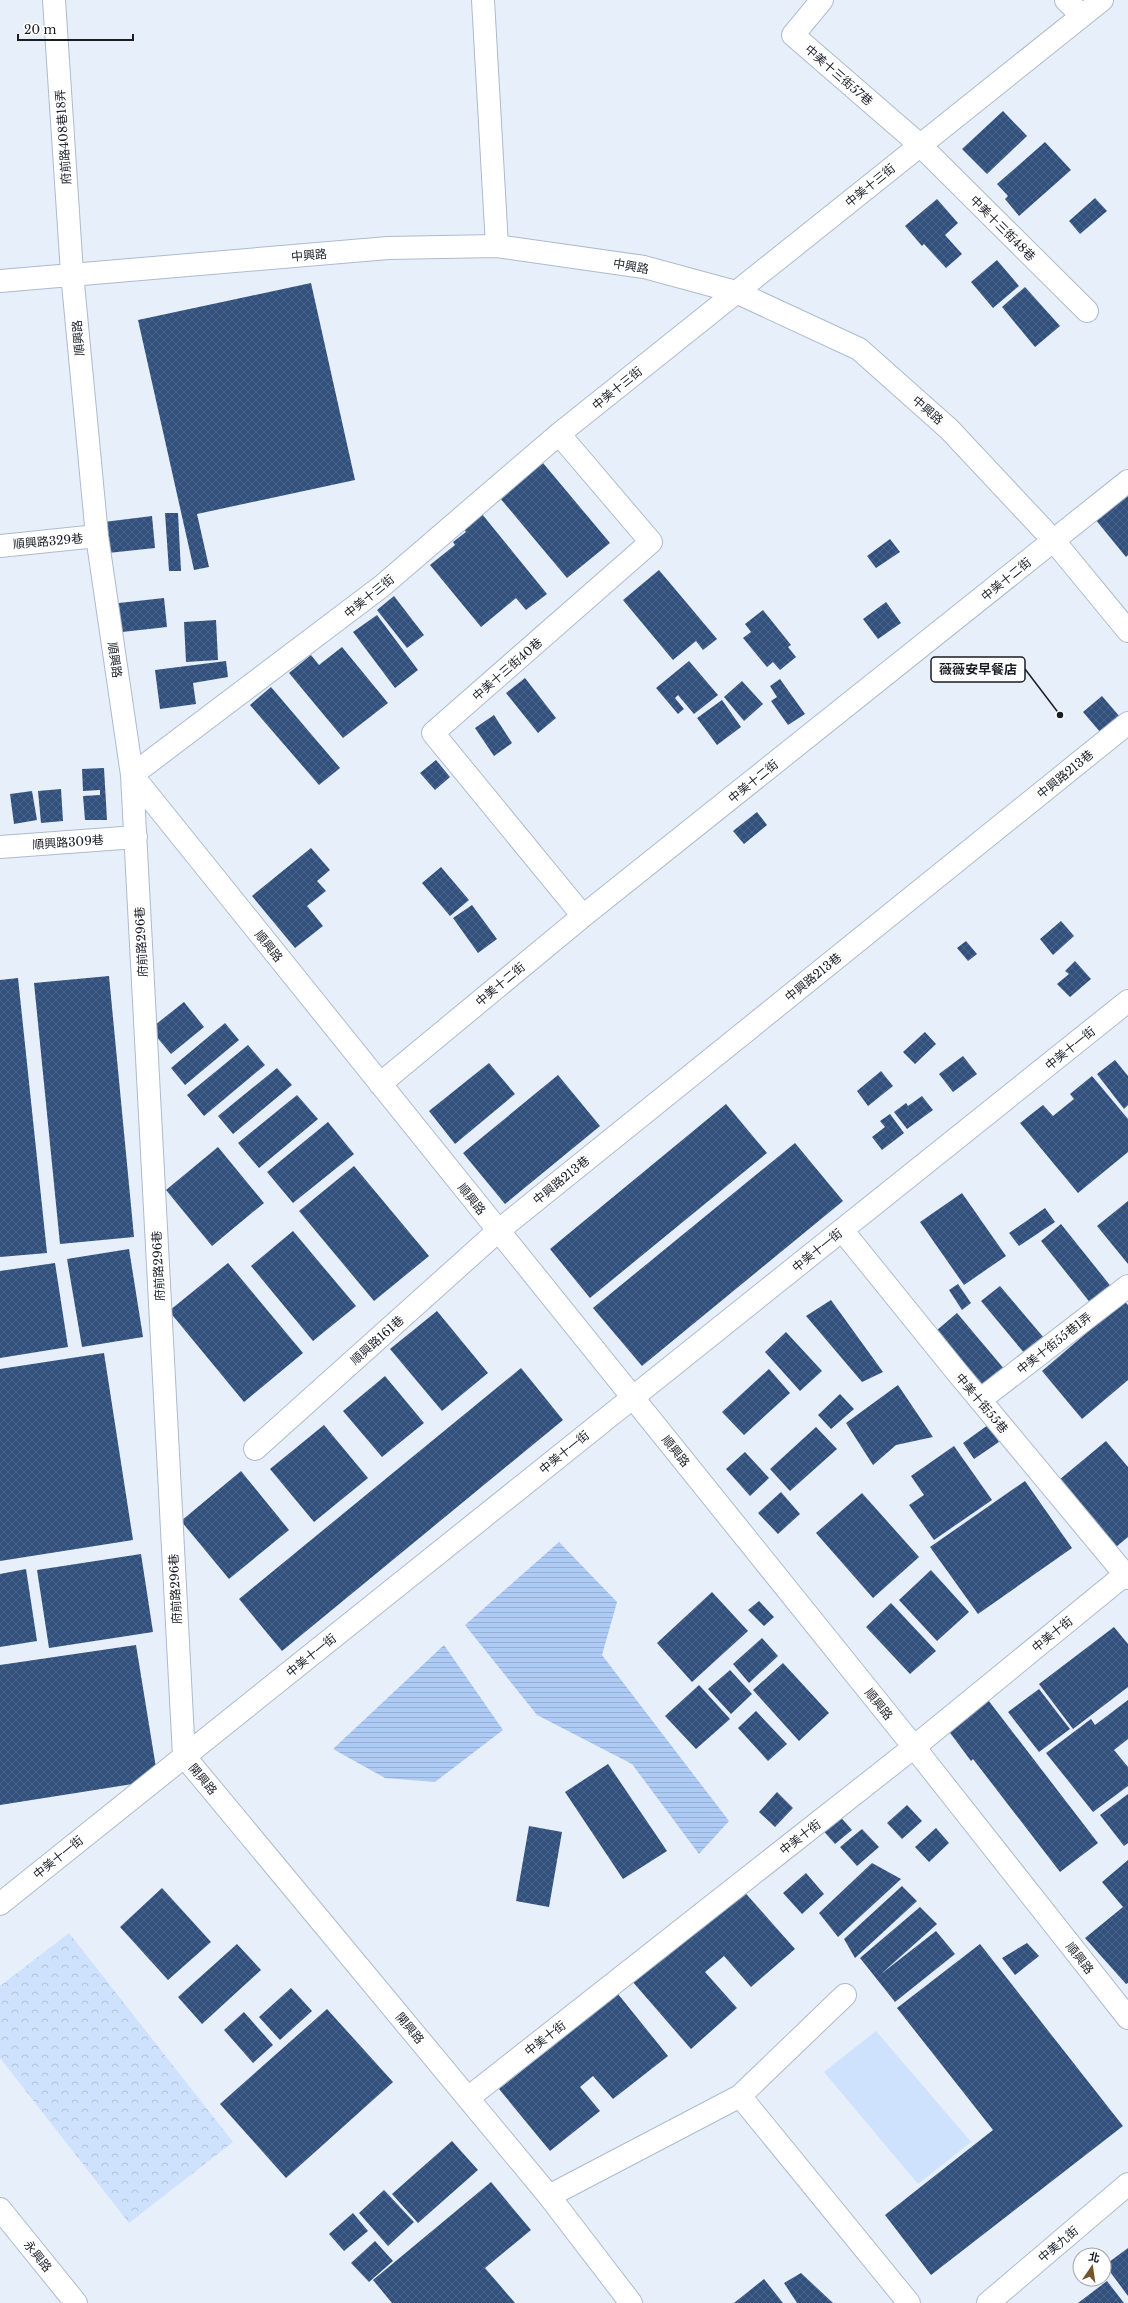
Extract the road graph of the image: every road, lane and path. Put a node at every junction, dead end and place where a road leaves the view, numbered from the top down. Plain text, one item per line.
1 (54, 0) edge
2 (484, 0) edge
3 (822, 0) edge
4 (1066, 0) edge
5 (1102, 0) edge
6 (1082, 16) junction
7 (920, 145) junction
8 (498, 246) junction
9 (72, 273) junction
10 (0, 281) edge
11 (736, 292) junction
12 (1087, 311) dead end
13 (559, 434) junction
14 (1128, 481) edge
15 (97, 536) junction
16 (1054, 541) junction
17 (0, 546) edge
18 (1128, 631) edge
19 (1128, 723) edge
20 (132, 775) junction
21 (136, 837) junction
22 (0, 847) edge
23 (583, 916) junction
24 (1128, 1001) edge
25 (380, 1084) junction
26 (842, 1230) junction
27 (498, 1231) junction
28 (1128, 1286) edge
29 (632, 1398) junction
30 (980, 1400) junction
31 (255, 1449) dead end
32 (1127, 1575) edge
33 (914, 1747) junction
34 (184, 1756) junction
35 (0, 1904) edge
36 (845, 1996) dead end
37 (1124, 2005) edge
38 (740, 2096) junction
39 (468, 2098) junction
40 (1128, 2184) edge
41 (549, 2196) junction
42 (0, 2209) edge
43 (76, 2303) edge
44 (631, 2303) edge
45 (909, 2303) edge
46 (988, 2303) edge

1 - 9 street, 府前路408巷18弄
2 - 8 street
3 - 7 street, 中美十三街57巷
4 - 6 street
5 - 6 street, 中美十三街
6 - 7 street, 中美十三街
7 - 11 street, 中美十三街
7 - 12 street, 中美十三街48巷
8 - 9 street, 中興路
8 - 11 street, 中興路
9 - 10 street, 中興路
9 - 15 street, 順興路
11 - 13 street, 中美十三街
11 - 16 street, 中興路
13 - 20 street, 中美十三街
13 - 23 street, 中美十三街40巷
14 - 16 street, 中美十二街
15 - 17 street, 順興路329巷
15 - 20 street, 順興路
16 - 18 street, 中興路
16 - 23 street, 中美十二街
19 - 27 street, 中興路213巷
20 - 21 street, 府前路296巷
20 - 25 street, 順興路
21 - 22 street, 順興路309巷
21 - 34 street, 府前路296巷
23 - 25 street, 中美十二街
24 - 26 street, 中美十一街
25 - 27 street, 順興路
26 - 29 street, 中美十一街
26 - 30 street, 中美十街55巷
27 - 29 street, 順興路
27 - 31 street, 順興路161巷
28 - 30 street, 中美十街55巷1弄
29 - 33 street, 順興路
29 - 34 street, 中美十一街
30 - 32 street, 中美十街55巷
32 - 33 street, 中美十街
33 - 37 street, 順興路
33 - 39 street, 中美十街
34 - 35 street, 中美十一街
34 - 39 street, 開興路
36 - 38 street
38 - 41 street
38 - 45 street
39 - 41 street, 開興路
40 - 46 street, 中美九街
41 - 44 street, 開興路
42 - 43 street, 永興路

